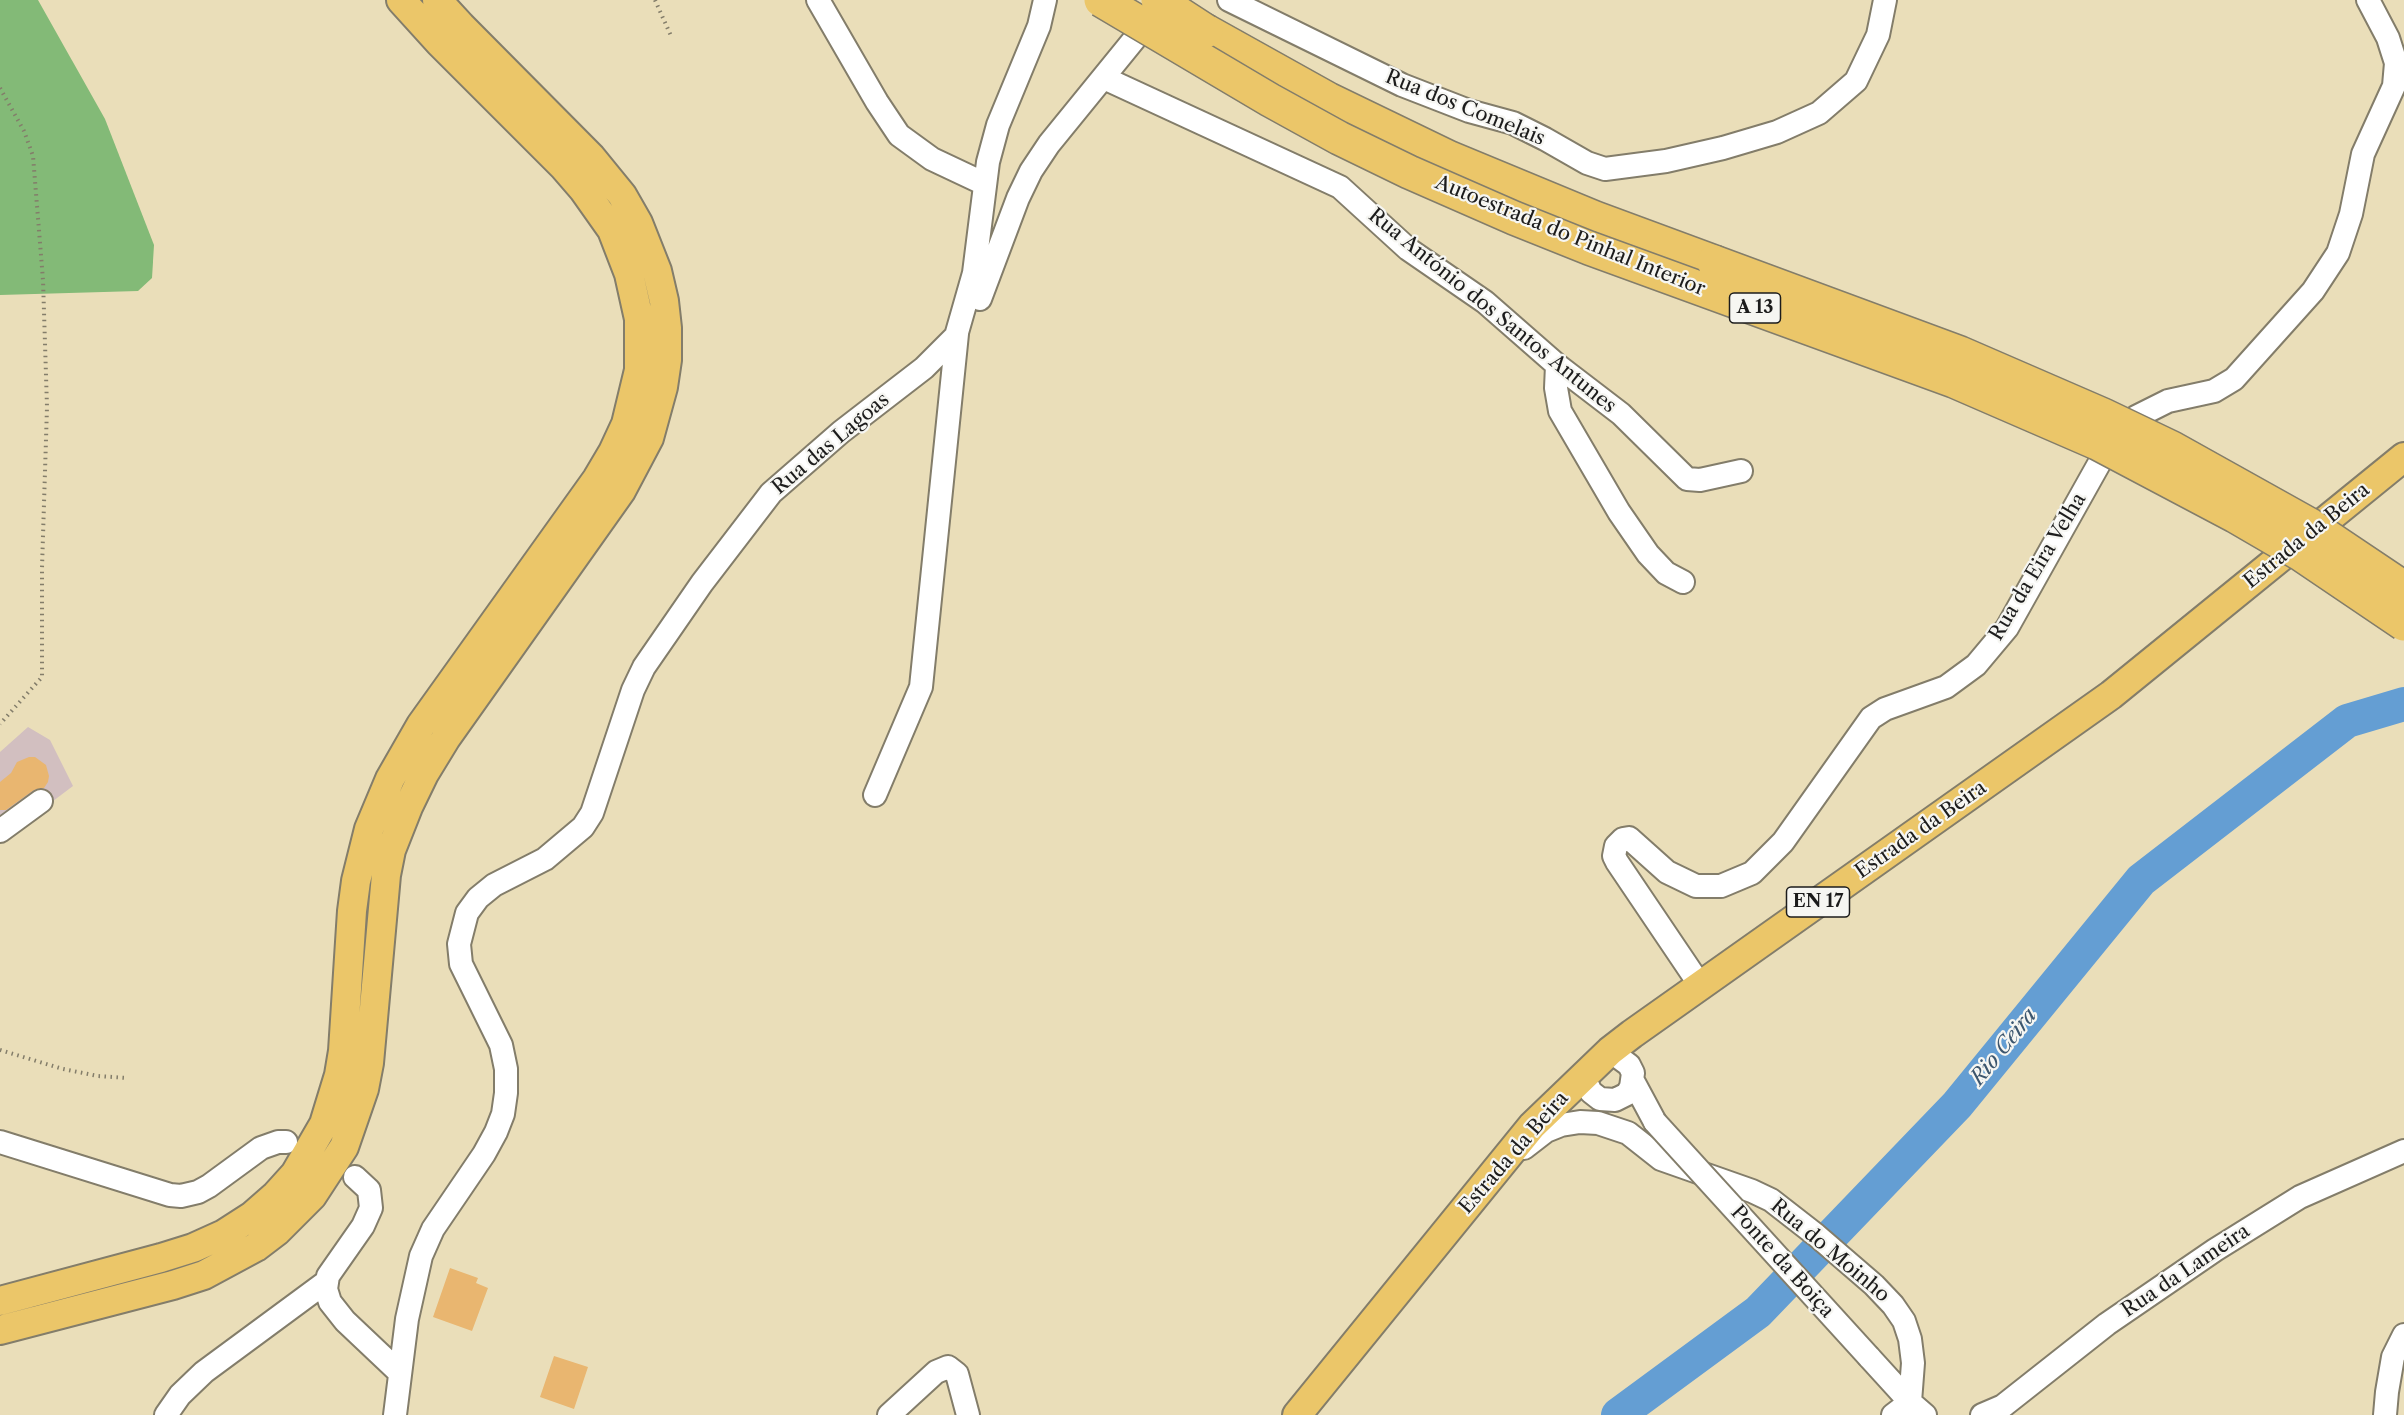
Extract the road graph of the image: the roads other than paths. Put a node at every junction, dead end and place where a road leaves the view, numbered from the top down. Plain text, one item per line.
1 (401, 0) edge
2 (438, 0) edge
3 (818, 0) edge
4 (1046, 0) edge
5 (1101, 0) edge
6 (1158, 0) edge
7 (1166, 0) edge
8 (1229, 0) edge
9 (1885, 0) edge
10 (2368, 0) edge
11 (1104, 78) junction
12 (2395, 109) edge
13 (985, 184) junction
14 (956, 336) junction
15 (1557, 365) junction
16 (2404, 457) edge
17 (1741, 471) dead end
18 (1683, 582) dead end
19 (2404, 588) edge
20 (2404, 624) edge
21 (875, 795) dead end
22 (41, 801) dead end
23 (0, 831) edge
24 (1700, 985) junction
25 (1621, 1042) junction
26 (1583, 1076) junction
27 (1633, 1077) junction
28 (1608, 1100) junction
29 (1543, 1113) junction
30 (1655, 1122) junction
31 (286, 1142) dead end
32 (0, 1143) edge
33 (2404, 1151) edge
34 (1496, 1170) junction
35 (355, 1178) dead end
36 (326, 1282) junction
37 (0, 1301) edge
38 (0, 1330) edge
39 (2404, 1335) edge
40 (400, 1373) junction
41 (1909, 1411) edge
42 (166, 1415) edge
43 (395, 1415) edge
44 (889, 1415) edge
45 (968, 1415) edge
46 (1297, 1415) edge
47 (1982, 1415) edge
48 (2385, 1415) edge

1 - 37 main road
2 - 38 main road
3 - 13 street
4 - 13 street, Rua das Lagoas
5 - 20 highway, Autoestrada do Pinhal Interior / A 13, bridge
6 - 19 highway, Autoestrada do Pinhal Interior / A 13, bridge
7 - 11 street
8 - 9 street, Rua dos Comelais
10 - 12 street, Rua da Eira Velha
11 - 14 street
11 - 15 street, Rua António dos Santos Antunes
12 - 24 street, Rua da Eira Velha
13 - 14 street, Rua das Lagoas
14 - 21 street
14 - 40 street, Rua das Lagoas
15 - 17 street, Rua António dos Santos Antunes
15 - 18 street
16 - 24 main road, Estrada da Beira / EN 17
22 - 23 street
24 - 25 main road, Estrada da Beira / EN 17
25 - 26 main road, Estrada da Beira / EN 17
25 - 27 street, Ponte da Boiça
26 - 28 street, Ponte da Boiça
26 - 29 main road, Estrada da Beira / EN 17
27 - 28 street
27 - 30 street, Ponte da Boiça
28 - 29 street
28 - 30 street, Ponte da Boiça
29 - 34 main road, Estrada da Beira / EN 17
30 - 41 street, Ponte da Boiça, bridge
31 - 32 street
33 - 47 street, Rua da Lameira
34 - 41 street, Rua do Moinho
34 - 46 main road, Estrada da Beira / EN 17
35 - 36 street
36 - 40 street
36 - 42 street
39 - 48 street
40 - 43 street, Rua das Lagoas
44 - 45 street

